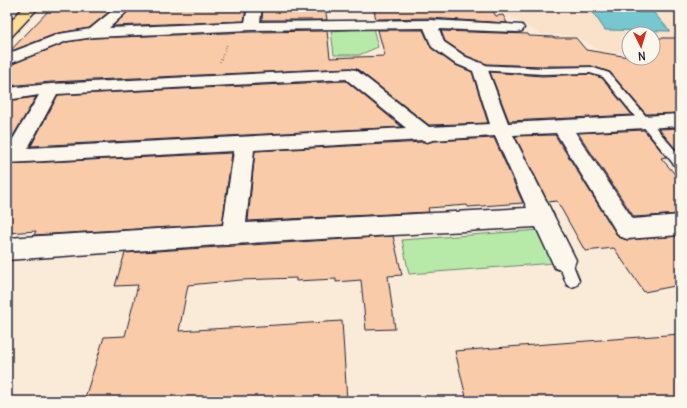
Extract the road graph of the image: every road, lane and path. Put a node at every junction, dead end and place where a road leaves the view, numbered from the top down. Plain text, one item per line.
1 (32, 7) edge
2 (125, 7) edge
3 (255, 7) edge
4 (430, 24) junction
5 (252, 26) junction
6 (234, 27) junction
7 (517, 28) dead end
8 (7, 33) edge
9 (94, 33) junction
10 (7, 60) edge
11 (480, 68) junction
12 (213, 81) junction
13 (51, 89) junction
14 (7, 94) edge
15 (680, 120) edge
16 (646, 122) junction
17 (562, 127) junction
18 (502, 131) junction
19 (427, 135) junction
20 (245, 144) junction
21 (11, 156) edge
22 (680, 164) edge
23 (542, 217) junction
24 (680, 225) edge
25 (233, 234) junction
26 (7, 249) edge
27 (564, 260) joint
28 (572, 280) dead end

1 - 8 main road
2 - 9 street
3 - 5 street
4 - 5 street
4 - 7 street
4 - 11 street
5 - 6 street
6 - 9 street
6 - 12 path
9 - 10 street
11 - 16 lane
11 - 18 street
12 - 13 street
12 - 19 street
13 - 14 street
13 - 21 street
15 - 16 street
16 - 17 street
16 - 22 lane
17 - 18 street
17 - 24 street
18 - 19 street
18 - 23 street
19 - 20 street
20 - 21 street
20 - 25 street
23 - 25 street
23 - 27 street
25 - 26 street
27 - 28 lane

